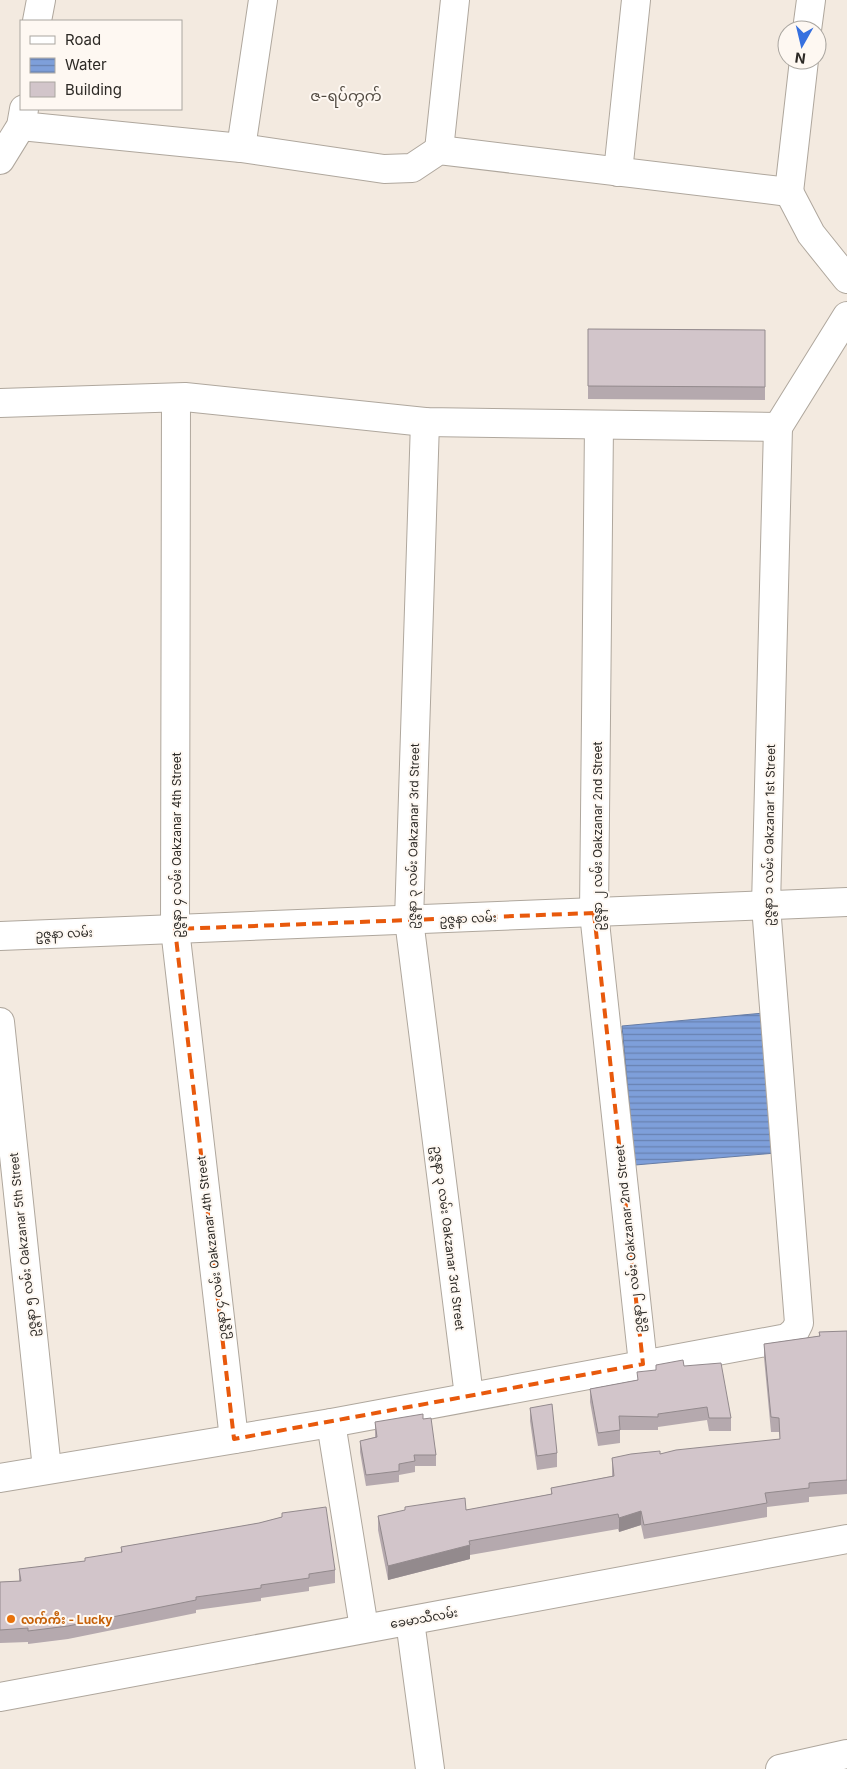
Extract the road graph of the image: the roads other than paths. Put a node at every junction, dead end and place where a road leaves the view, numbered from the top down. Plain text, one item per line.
1 (41, 0) edge
2 (263, 0) edge
3 (456, 0) edge
4 (636, 0) edge
5 (811, 0) edge
6 (37, 20) edge
7 (809, 20) edge
8 (803, 70) edge
9 (23, 118) edge
10 (241, 148) junction
11 (439, 150) junction
12 (0, 160) edge
13 (618, 172) junction
14 (789, 192) junction
15 (847, 279) edge
16 (847, 316) edge
17 (176, 398) junction
18 (0, 403) edge
19 (424, 422) junction
20 (599, 425) junction
21 (778, 427) junction
22 (847, 902) edge
23 (766, 906) junction
24 (594, 913) junction
25 (409, 920) junction
26 (175, 929) junction
27 (0, 936) edge
28 (0, 1022) edge
29 (643, 1364) junction
30 (468, 1396) junction
31 (331, 1423) junction
32 (234, 1439) junction
33 (47, 1469) junction
34 (0, 1478) edge
35 (847, 1539) edge
36 (410, 1621) junction
37 (364, 1628) junction
38 (0, 1697) edge
39 (847, 1754) edge
40 (430, 1769) edge
41 (780, 1769) edge

1 - 6 street
2 - 10 street
3 - 11 street
4 - 13 street
5 - 7 street
8 - 14 street
9 - 10 street
9 - 12 street
10 - 11 street
11 - 13 street
13 - 14 street
14 - 15 street
16 - 21 street
17 - 18 street
17 - 19 street
17 - 26 street, ဥဇ္ဇနာ ၄ လမ်း Oakzanar 4th Street
19 - 20 street
19 - 25 street, ဥဇ္ဇနာ ၃ လမ်း Oakzanar 3rd Street
20 - 21 street
20 - 24 street, ဥဇ္ဇနာ ၂ လမ်း Oakzanar 2nd Street
21 - 23 street, ဥဇ္ဇနာ ၁ လမ်း Oakzanar 1st Street
22 - 23 street, ဥဇ္ဇနာ လမ်း
23 - 24 street, ဥဇ္ဇနာ လမ်း
23 - 29 street, ဥဇ္ဇနာ ၁ လမ်း Oakzanar 1st Street
24 - 25 street, ဥဇ္ဇနာ လမ်း
24 - 29 street, ဥဇ္ဇနာ ၂ လမ်း Oakzanar 2nd Street
25 - 26 street, ဥဇ္ဇနာ လမ်း
25 - 30 street, ဥဇ္ဇနာ ၃ လမ်း Oakzanar 3rd Street
26 - 27 street, ဥဇ္ဇနာ လမ်း
26 - 32 street, ဥဇ္ဇနာ ၄ လမ်း Oakzanar 4th Street
28 - 33 street, ဥဇ္ဇနာ ၅ လမ်း Oakzanar 5th Street
29 - 30 street
30 - 31 street
31 - 32 street
31 - 37 street
32 - 33 street
33 - 34 street
35 - 36 street, ခေမာသီလမ်း
36 - 37 street, ခေမာသီလမ်း
36 - 40 street
37 - 38 street, ခေမာသီလမ်း
39 - 41 street

